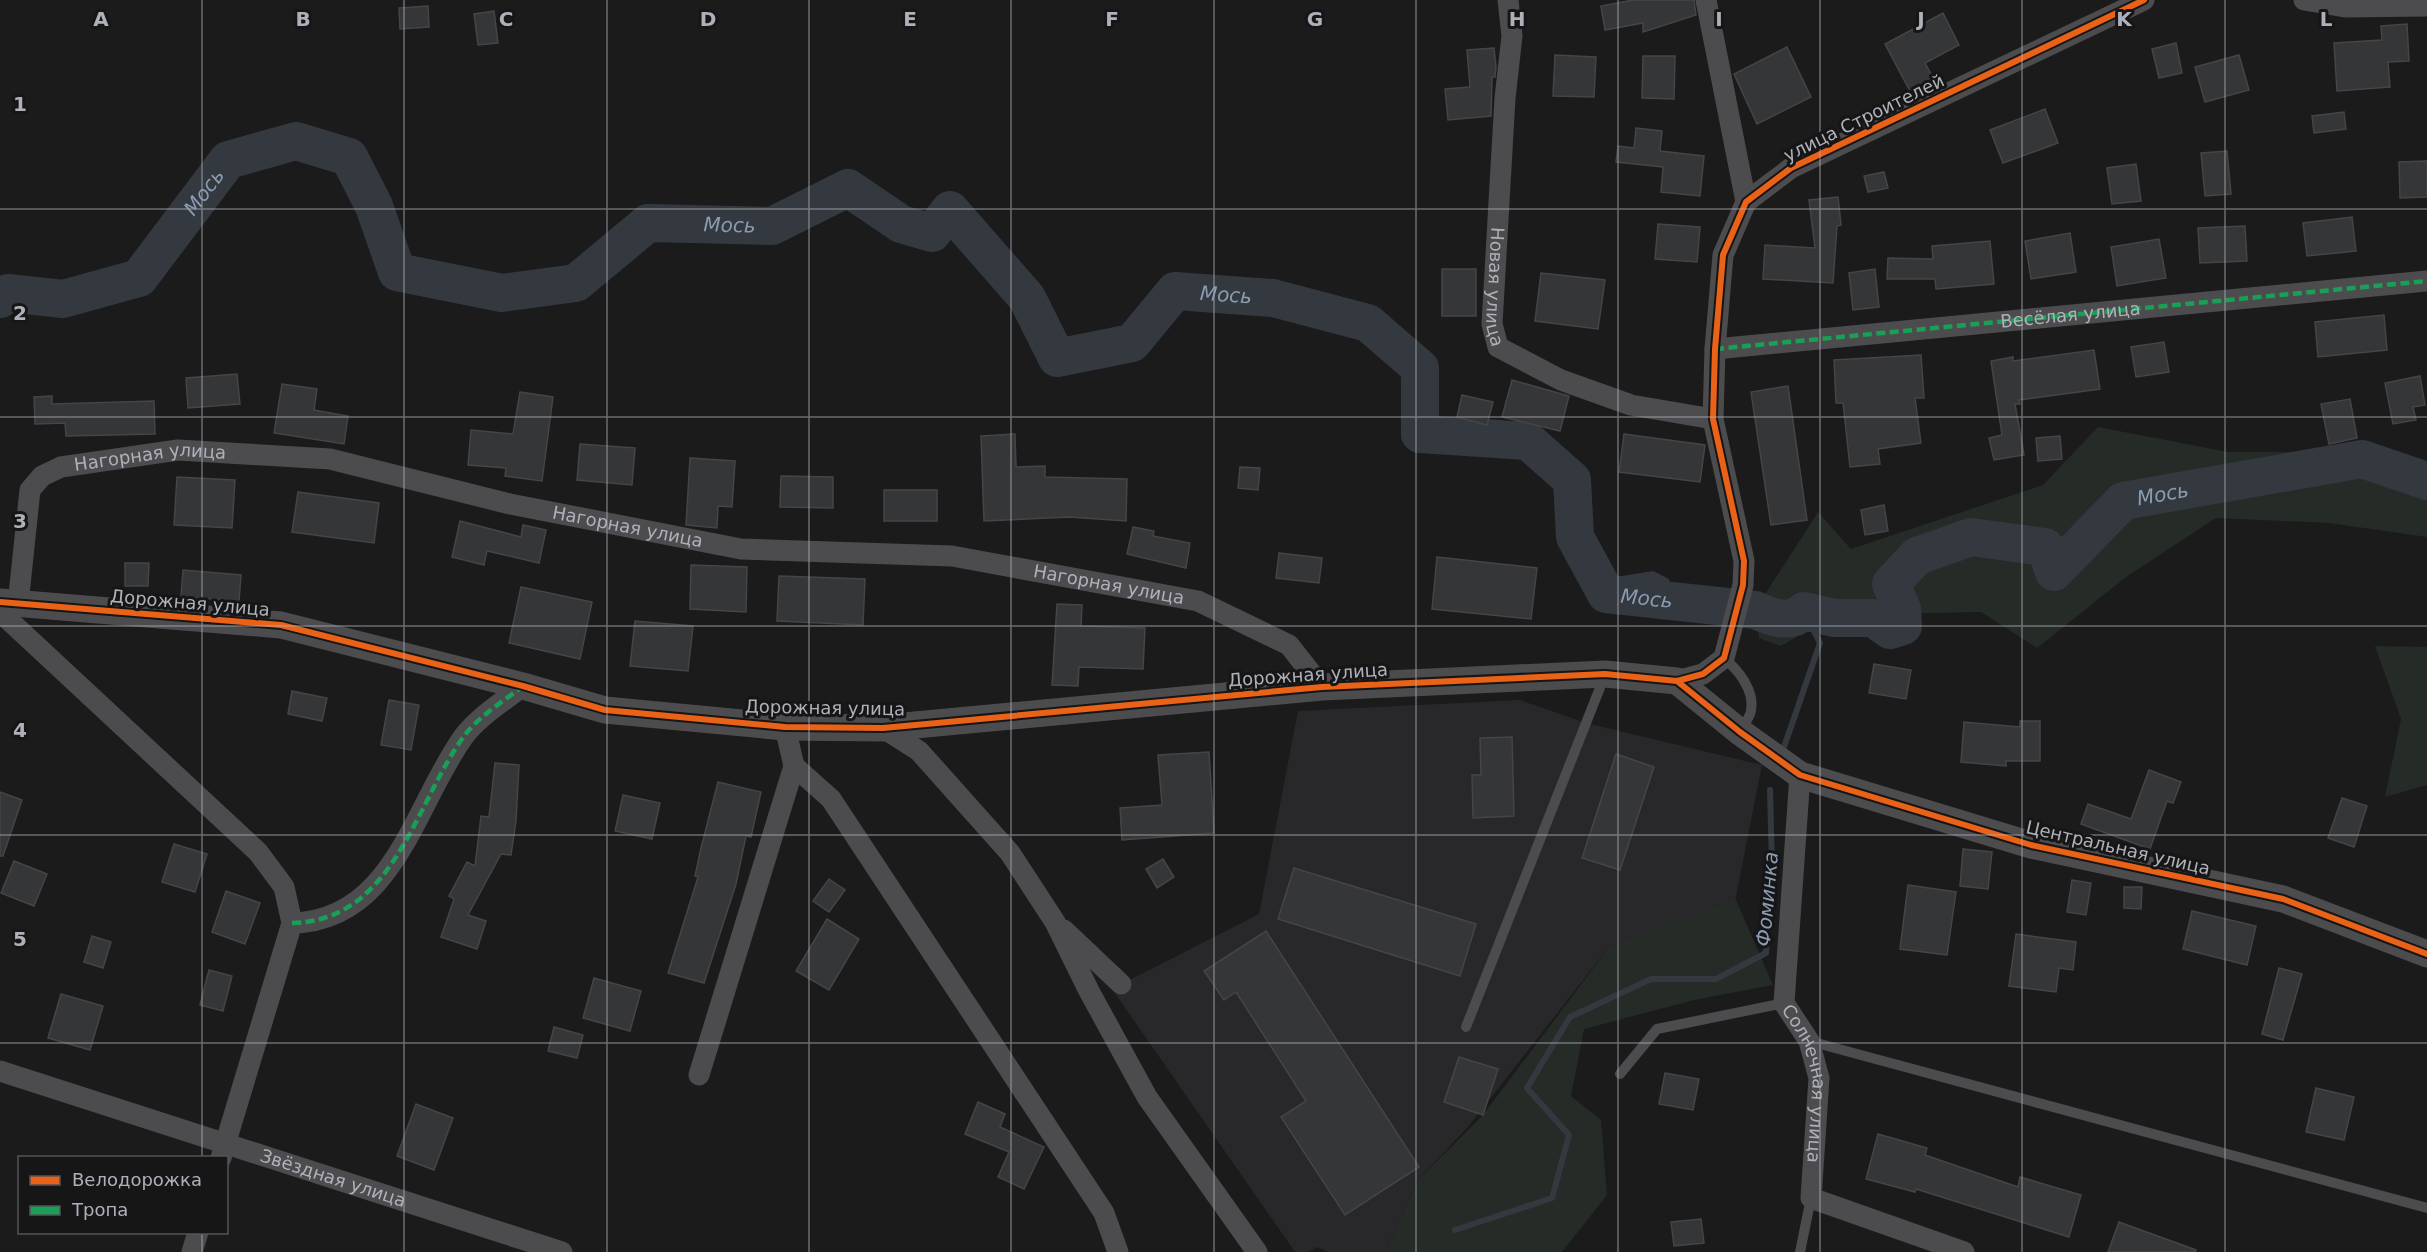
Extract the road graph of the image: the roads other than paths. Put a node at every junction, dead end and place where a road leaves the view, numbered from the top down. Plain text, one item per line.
1 (1508, 0) edge
2 (1706, 0) edge
3 (2144, 0) edge
4 (2304, 0) edge
5 (2427, 6) edge
6 (1746, 202) junction
7 (2427, 281) edge
8 (1715, 349) junction
9 (1713, 418) junction
10 (6, 606) edge
11 (1724, 658) junction
12 (1605, 674) junction
13 (1677, 681) junction
14 (524, 686) junction
15 (1322, 687) junction
16 (785, 726) junction
17 (883, 728) junction
18 (1740, 732) junction
19 (794, 766) junction
20 (1800, 775) junction
21 (1055, 921) junction
22 (292, 922) junction
23 (2427, 954) edge
24 (1121, 984) dead end
25 (1784, 1003) junction
26 (1466, 1027) dead end
27 (1809, 1041) junction
28 (0, 1071) edge
29 (1620, 1074) dead end
30 (699, 1075) dead end
31 (223, 1151) edge
32 (1811, 1198) junction
33 (2427, 1208) edge
34 (198, 1234) edge
35 (192, 1252) edge
36 (562, 1252) edge
37 (1118, 1252) edge
38 (1257, 1252) edge
39 (1800, 1252) edge
40 (1964, 1252) edge

1 - 9 street, Новая улица
2 - 6 street
3 - 6 street, улица Строителей
4 - 5 street
6 - 8 street, улица Строителей
7 - 8 street, Весёлая улица
8 - 9 street, улица Строителей
9 - 11 street, улица Строителей
10 - 14 street, Дорожная улица
10 - 15 street, Нагорная улица
10 - 22 street
11 - 13 street
11 - 18 lane
12 - 13 street, Дорожная улица
12 - 15 street, Дорожная улица
12 - 26 lane
13 - 18 street, Центральная улица
14 - 16 street, Дорожная улица
14 - 22 street
15 - 17 street, Дорожная улица
16 - 17 street, Дорожная улица
16 - 19 street
17 - 21 street
18 - 20 street, Центральная улица
19 - 30 street
19 - 37 street
20 - 23 street, Центральная улица
20 - 25 street, Солнечная улица
21 - 24 street
21 - 38 street
22 - 31 street
25 - 27 street, Солнечная улица
25 - 29 lane
27 - 32 street, Солнечная улица
27 - 33 lane
28 - 31 street, Звёздная улица
31 - 36 street, Звёздная улица
32 - 39 lane
32 - 40 street
34 - 35 street

